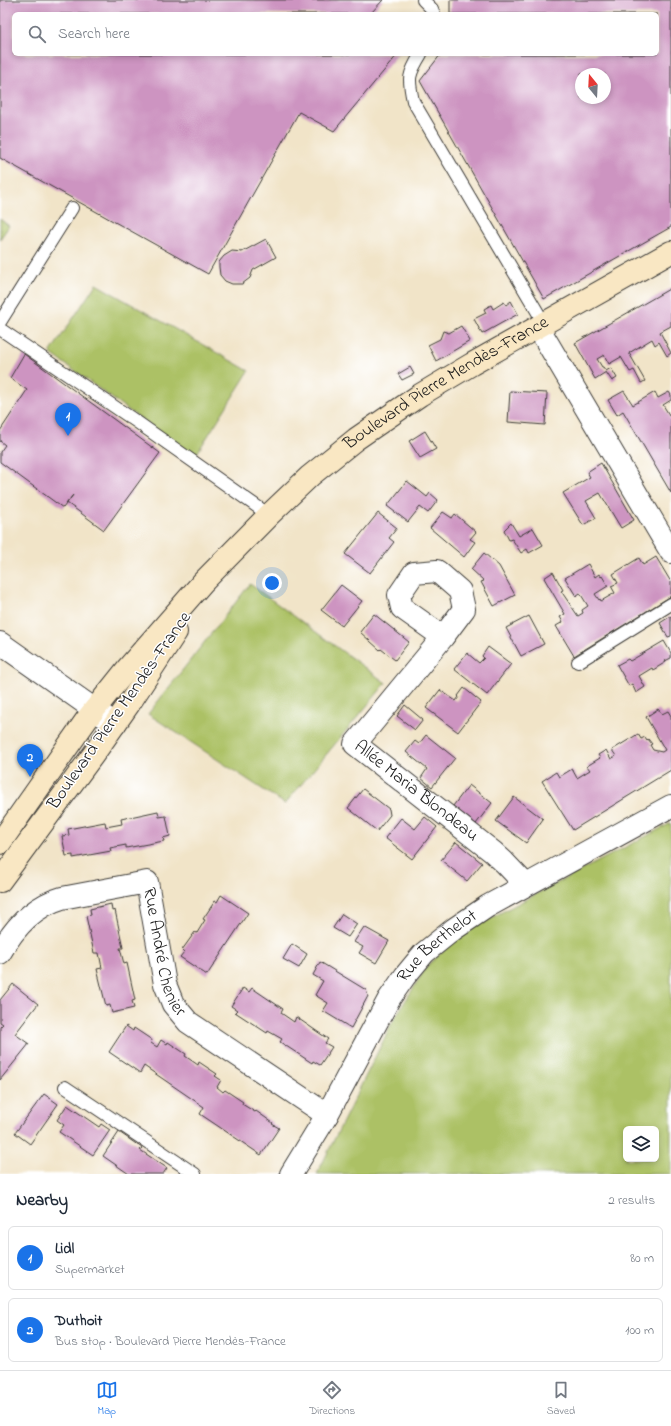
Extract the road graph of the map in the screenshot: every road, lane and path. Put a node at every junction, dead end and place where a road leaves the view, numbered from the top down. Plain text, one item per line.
1 (423, 0) edge
2 (433, 12) edge
3 (420, 56) edge
4 (72, 208) dead end
5 (671, 252) edge
6 (0, 322) edge
7 (541, 325) junction
8 (0, 329) edge
9 (269, 515) junction
10 (242, 542) junction
11 (671, 552) edge
12 (671, 604) edge
13 (443, 637) dead end
14 (0, 643) edge
15 (578, 662) dead end
16 (94, 710) junction
17 (115, 724) junction
18 (671, 806) edge
19 (0, 844) edge
20 (0, 881) edge
21 (525, 884) junction
22 (0, 953) edge
23 (64, 1087) dead end
24 (327, 1116) junction
25 (194, 1174) edge
26 (291, 1174) edge

1 - 2 lane
3 - 7 lane
4 - 6 lane
5 - 7 street, Boulevard Pierre Mendès-France
7 - 9 street, Boulevard Pierre Mendès-France
7 - 11 street
8 - 9 lane
9 - 10 street, Boulevard Pierre Mendès-France
10 - 16 street, Boulevard Pierre Mendès-France
10 - 17 street, Boulevard Pierre Mendès-France
12 - 15 lane
13 - 21 street, Allée Maria Blondeau
14 - 16 street
16 - 17 street
16 - 19 street, Boulevard Pierre Mendès-France
17 - 20 street, Boulevard Pierre Mendès-France
18 - 21 street, Rue Berthelot
21 - 24 street, Rue Berthelot
22 - 24 street, Rue André Chenier
23 - 25 lane
24 - 26 street, Rue Berthelot

